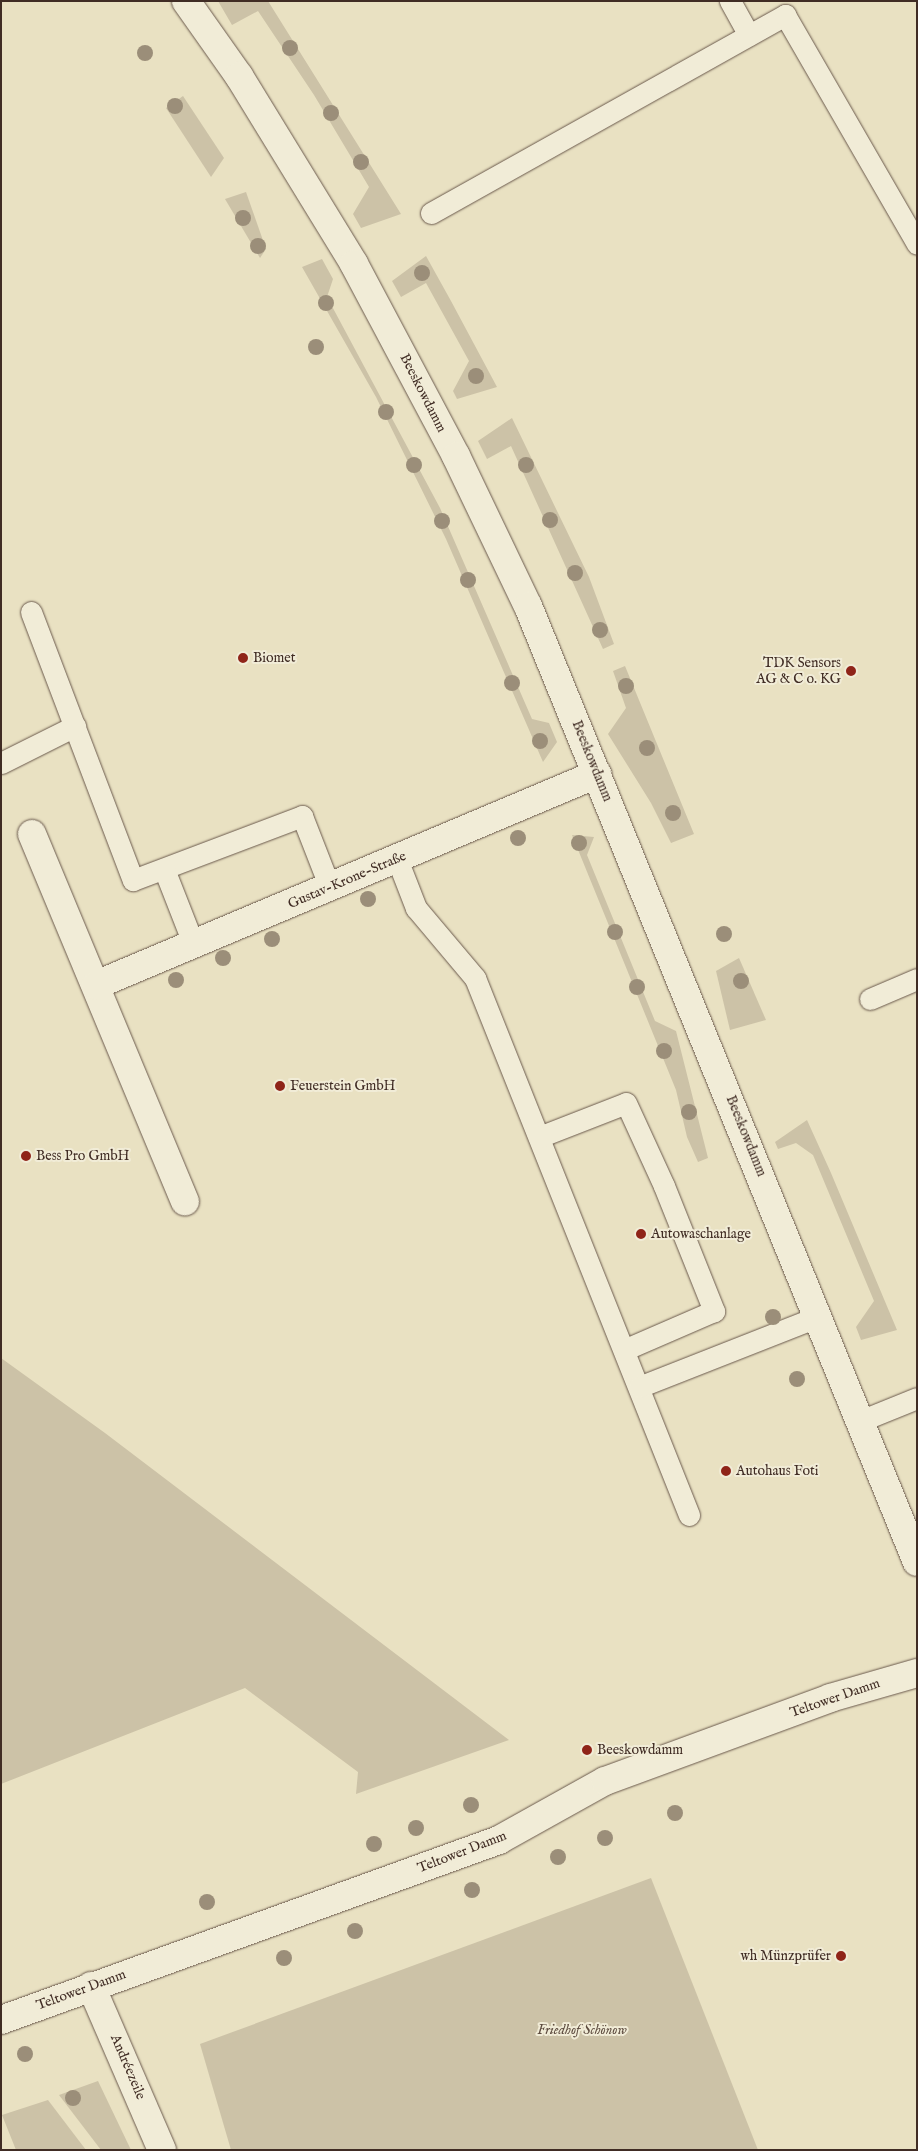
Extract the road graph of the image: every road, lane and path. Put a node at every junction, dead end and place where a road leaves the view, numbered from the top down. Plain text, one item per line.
1 (186, 1) edge
2 (730, 1) edge
3 (749, 35) junction
4 (431, 213) dead end
5 (917, 244) edge
6 (31, 612) dead end
7 (74, 726) junction
8 (1, 763) edge
9 (597, 774) junction
10 (32, 834) dead end
11 (397, 860) junction
12 (164, 869) junction
13 (330, 888) junction
14 (193, 943) junction
15 (917, 979) edge
16 (96, 985) junction
17 (870, 999) dead end
18 (539, 1137) junction
19 (185, 1201) dead end
20 (818, 1316) junction
21 (624, 1350) junction
22 (639, 1387) junction
23 (917, 1398) edge
24 (860, 1421) junction
25 (689, 1515) dead end
26 (917, 1562) edge
27 (917, 1673) edge
28 (91, 1986) junction
29 (1, 2020) edge
30 (162, 2150) edge

1 - 9 main road, Beeskowdamm
2 - 3 lane
3 - 4 lane
3 - 5 lane
6 - 7 lane
7 - 8 lane
7 - 12 lane
9 - 11 main road, Gustav-Krone-Straße
9 - 20 main road, Beeskowdamm
10 - 16 main road
11 - 13 main road, Gustav-Krone-Straße
11 - 18 lane
12 - 13 lane
12 - 14 lane
13 - 14 main road, Gustav-Krone-Straße
14 - 16 main road, Gustav-Krone-Straße
15 - 17 lane
16 - 19 main road
18 - 21 lane
18 - 21 lane
20 - 22 lane
20 - 24 main road, Beeskowdamm
21 - 22 lane
22 - 25 lane
23 - 24 lane
24 - 26 main road, Beeskowdamm
27 - 28 main road, Teltower Damm
28 - 29 main road, Teltower Damm
28 - 30 main road, Andréezeile

